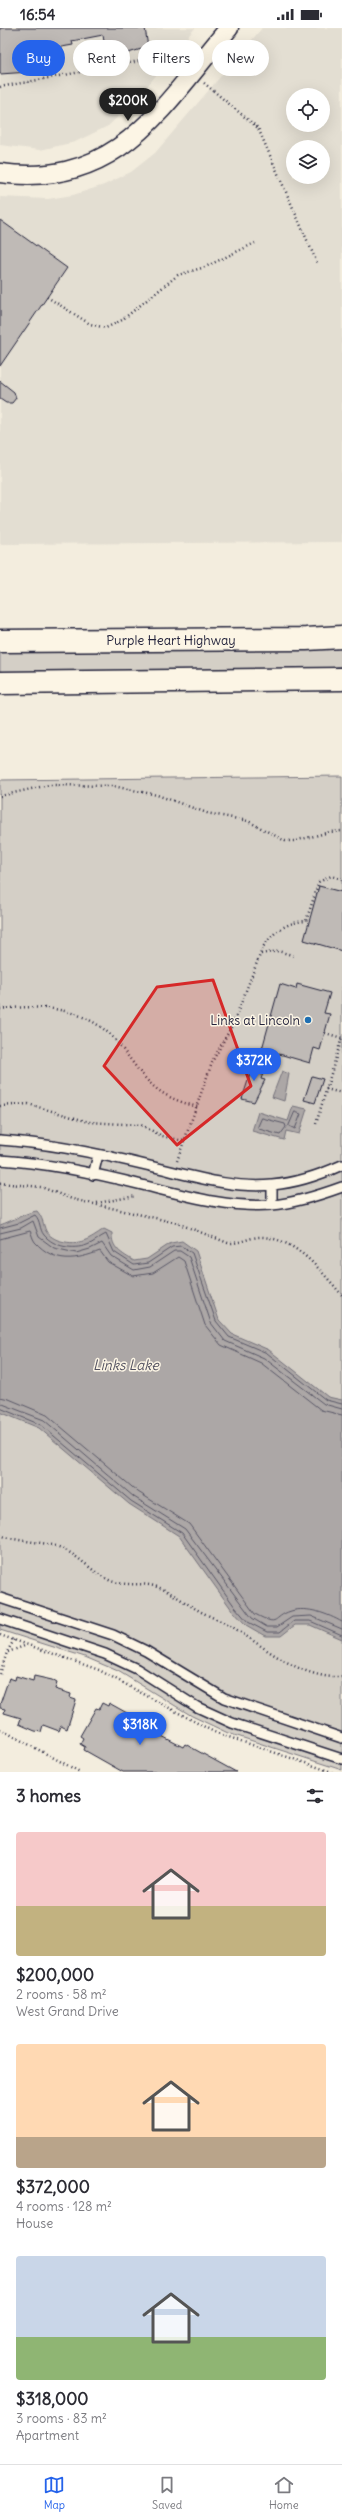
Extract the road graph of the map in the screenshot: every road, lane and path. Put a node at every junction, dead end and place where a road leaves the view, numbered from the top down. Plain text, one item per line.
1 (229, 28) edge
2 (138, 61) edge
3 (198, 78) dead end
4 (0, 87) edge
5 (0, 173) edge
6 (255, 243) dead end
7 (318, 265) dead end
8 (47, 298) dead end
9 (342, 637) edge
10 (0, 641) edge
11 (342, 678) edge
12 (0, 683) edge
13 (0, 796) edge
14 (342, 831) edge
15 (342, 879) edge
16 (261, 954) junction
17 (295, 956) dead end
18 (0, 1009) edge
19 (325, 1033) dead end
20 (342, 1038) edge
21 (326, 1089) junction
22 (342, 1093) edge
23 (0, 1106) edge
24 (198, 1107) junction
25 (316, 1124) dead end
26 (0, 1140) edge
27 (184, 1141) junction
28 (98, 1155) junction
29 (0, 1160) edge
30 (177, 1161) dead end
31 (342, 1165) edge
32 (93, 1175) junction
33 (0, 1183) edge
34 (272, 1185) junction
35 (342, 1187) edge
36 (272, 1205) junction
37 (342, 1295) edge
38 (0, 1535) edge
39 (0, 1598) edge
40 (0, 1619) edge
41 (0, 1634) edge
42 (14, 1640) junction
43 (27, 1645) junction
44 (7, 1652) junction
45 (0, 1674) edge
46 (342, 1677) edge
47 (0, 1729) edge
48 (342, 1738) edge
49 (342, 1759) edge
50 (80, 1772) edge
51 (332, 1772) edge

1 - 5 street
2 - 4 path
3 - 7 path
6 - 8 path
9 - 10 main road, Purple Heart Highway
11 - 12 main road
13 - 14 path
15 - 16 path
16 - 17 path
16 - 24 path
18 - 24 path
19 - 20 path
20 - 21 path
21 - 22 path
21 - 25 path
23 - 27 path
24 - 27 path
26 - 28 lane
27 - 30 path
28 - 32 lane
28 - 34 lane
29 - 32 lane
31 - 34 lane
32 - 36 lane
33 - 37 path
34 - 36 lane
35 - 36 lane
38 - 46 path
39 - 48 lane
40 - 49 lane
41 - 42 path
42 - 43 path
42 - 44 path
43 - 44 path
43 - 51 path
44 - 45 path
47 - 50 path

